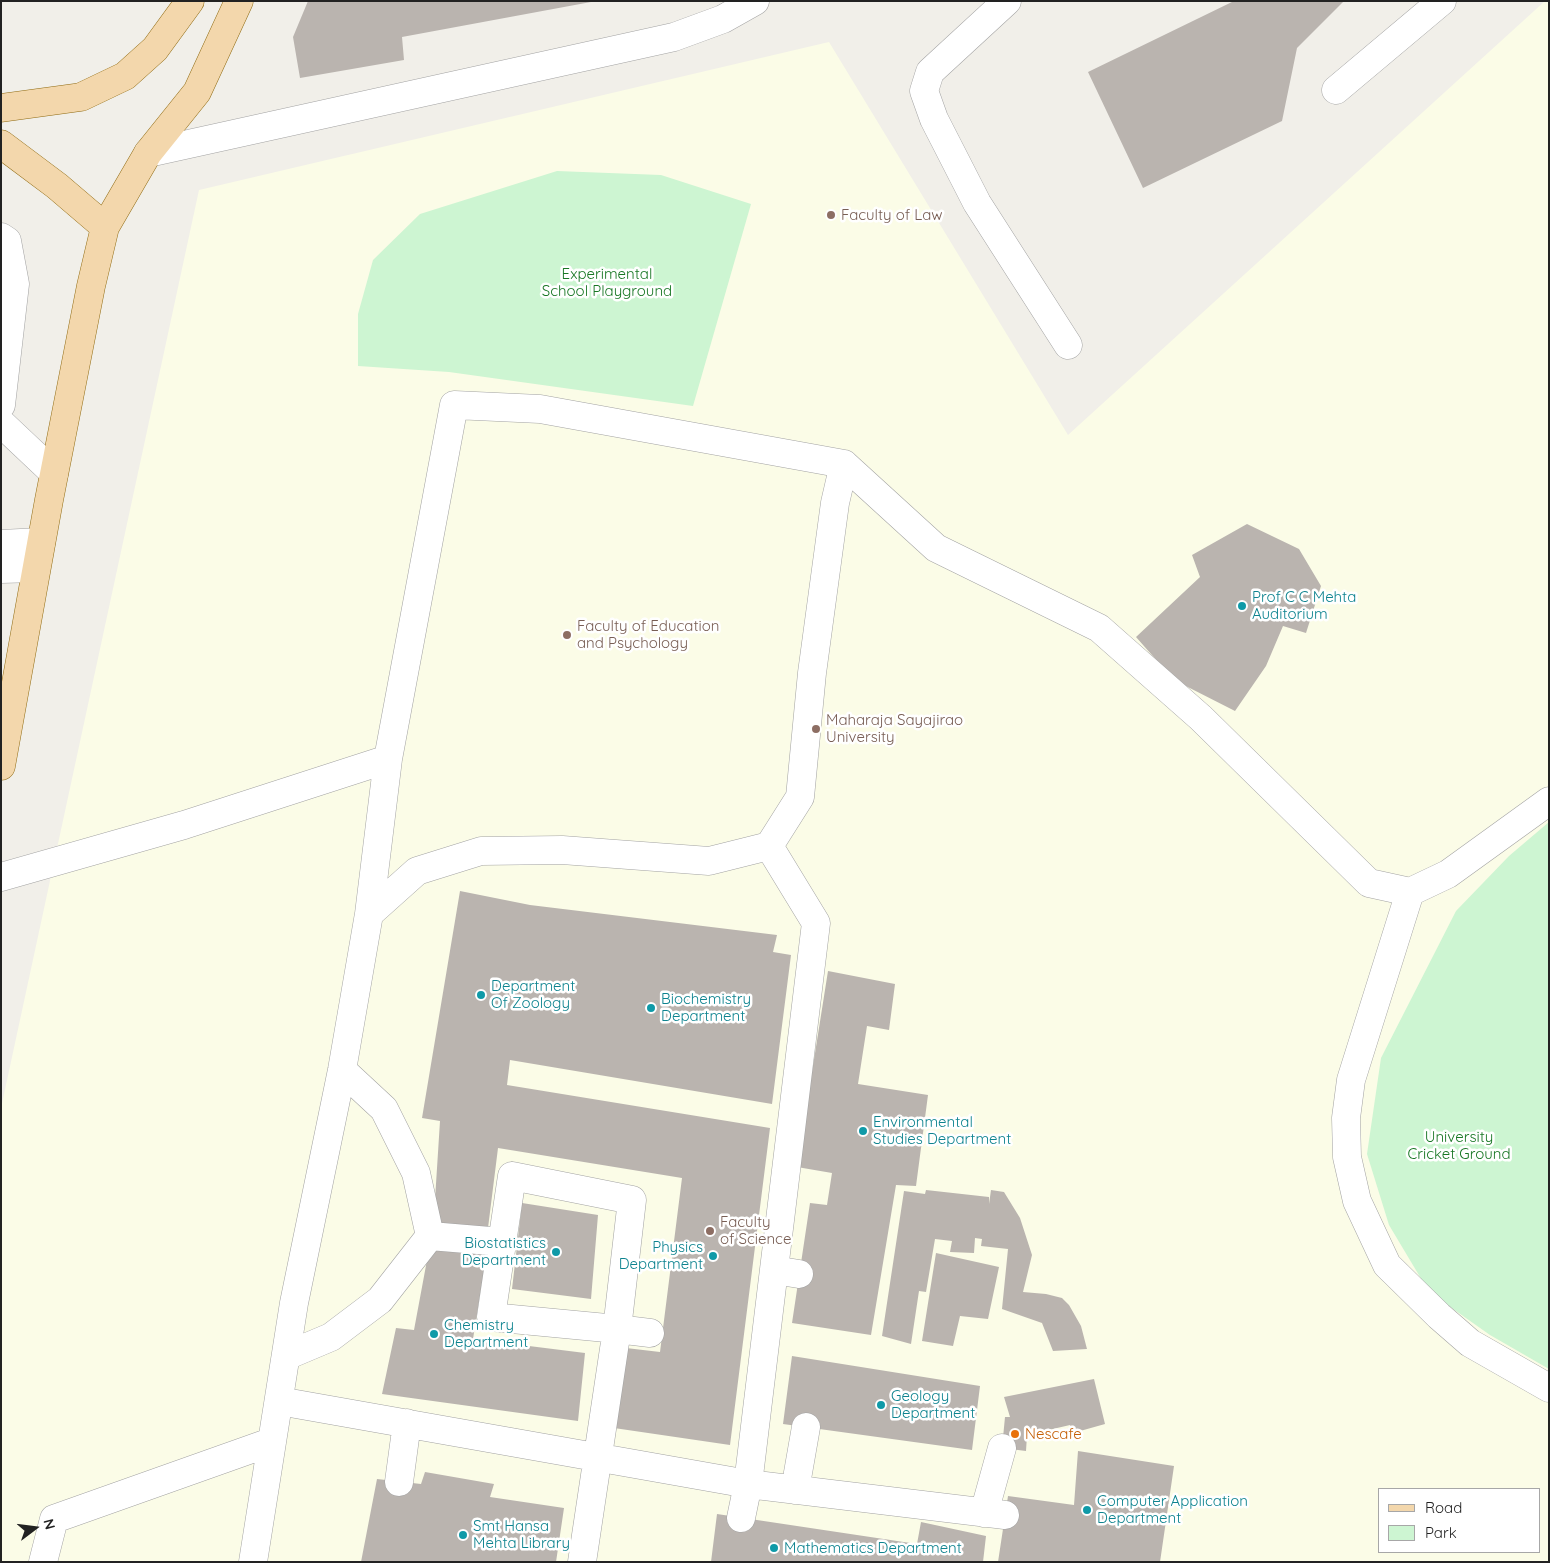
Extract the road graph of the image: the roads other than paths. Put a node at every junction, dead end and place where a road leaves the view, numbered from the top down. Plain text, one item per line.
1 (190, 1) edge
2 (239, 1) edge
3 (754, 1) edge
4 (1007, 1) edge
5 (1442, 1) edge
6 (1336, 90) dead end
7 (1, 108) edge
8 (1, 144) edge
9 (148, 154) junction
10 (105, 227) junction
11 (3, 240) edge
12 (8, 285) edge
13 (6, 333) edge
14 (1068, 345) dead end
15 (1, 405) edge
16 (1, 422) edge
17 (844, 464) junction
18 (54, 473) junction
19 (1, 544) edge
20 (39, 555) junction
21 (1, 569) edge
22 (388, 760) junction
23 (1, 766) edge
24 (1549, 801) edge
25 (769, 846) junction
26 (1, 877) edge
27 (1410, 892) junction
28 (369, 914) junction
29 (342, 1070) junction
30 (430, 1236) junction
31 (502, 1242) junction
32 (618, 1329) junction
33 (650, 1334) dead end
34 (286, 1356) junction
35 (1549, 1388) edge
36 (279, 1401) junction
37 (407, 1423) junction
38 (806, 1427) dead end
39 (271, 1442) junction
40 (1002, 1448) dead end
41 (599, 1458) junction
42 (399, 1482) dead end
43 (748, 1484) junction
44 (795, 1490) junction
45 (741, 1518) dead end
46 (43, 1562) edge
47 (253, 1562) edge
48 (582, 1562) edge

1 - 7 main road
2 - 9 main road
3 - 9 street
4 - 14 street
5 - 6 street
8 - 10 main road
9 - 10 main road
10 - 18 main road
11 - 12 street
12 - 13 street
13 - 15 street
16 - 18 street
17 - 22 street
17 - 25 street
17 - 27 street
18 - 20 main road
19 - 20 street
20 - 21 street
20 - 23 main road
22 - 26 street
22 - 28 street
24 - 27 street
25 - 28 street
25 - 43 street
27 - 35 street
28 - 29 street
29 - 30 street
29 - 34 street
30 - 31 street
30 - 34 street
31 - 32 street
31 - 32 street
32 - 33 street
32 - 41 street
34 - 36 street
36 - 37 street
36 - 39 street
37 - 41 street
37 - 42 street
38 - 44 street
39 - 46 street
39 - 47 street
40 - 44 street
41 - 43 street
41 - 48 street
43 - 44 street
43 - 45 street

